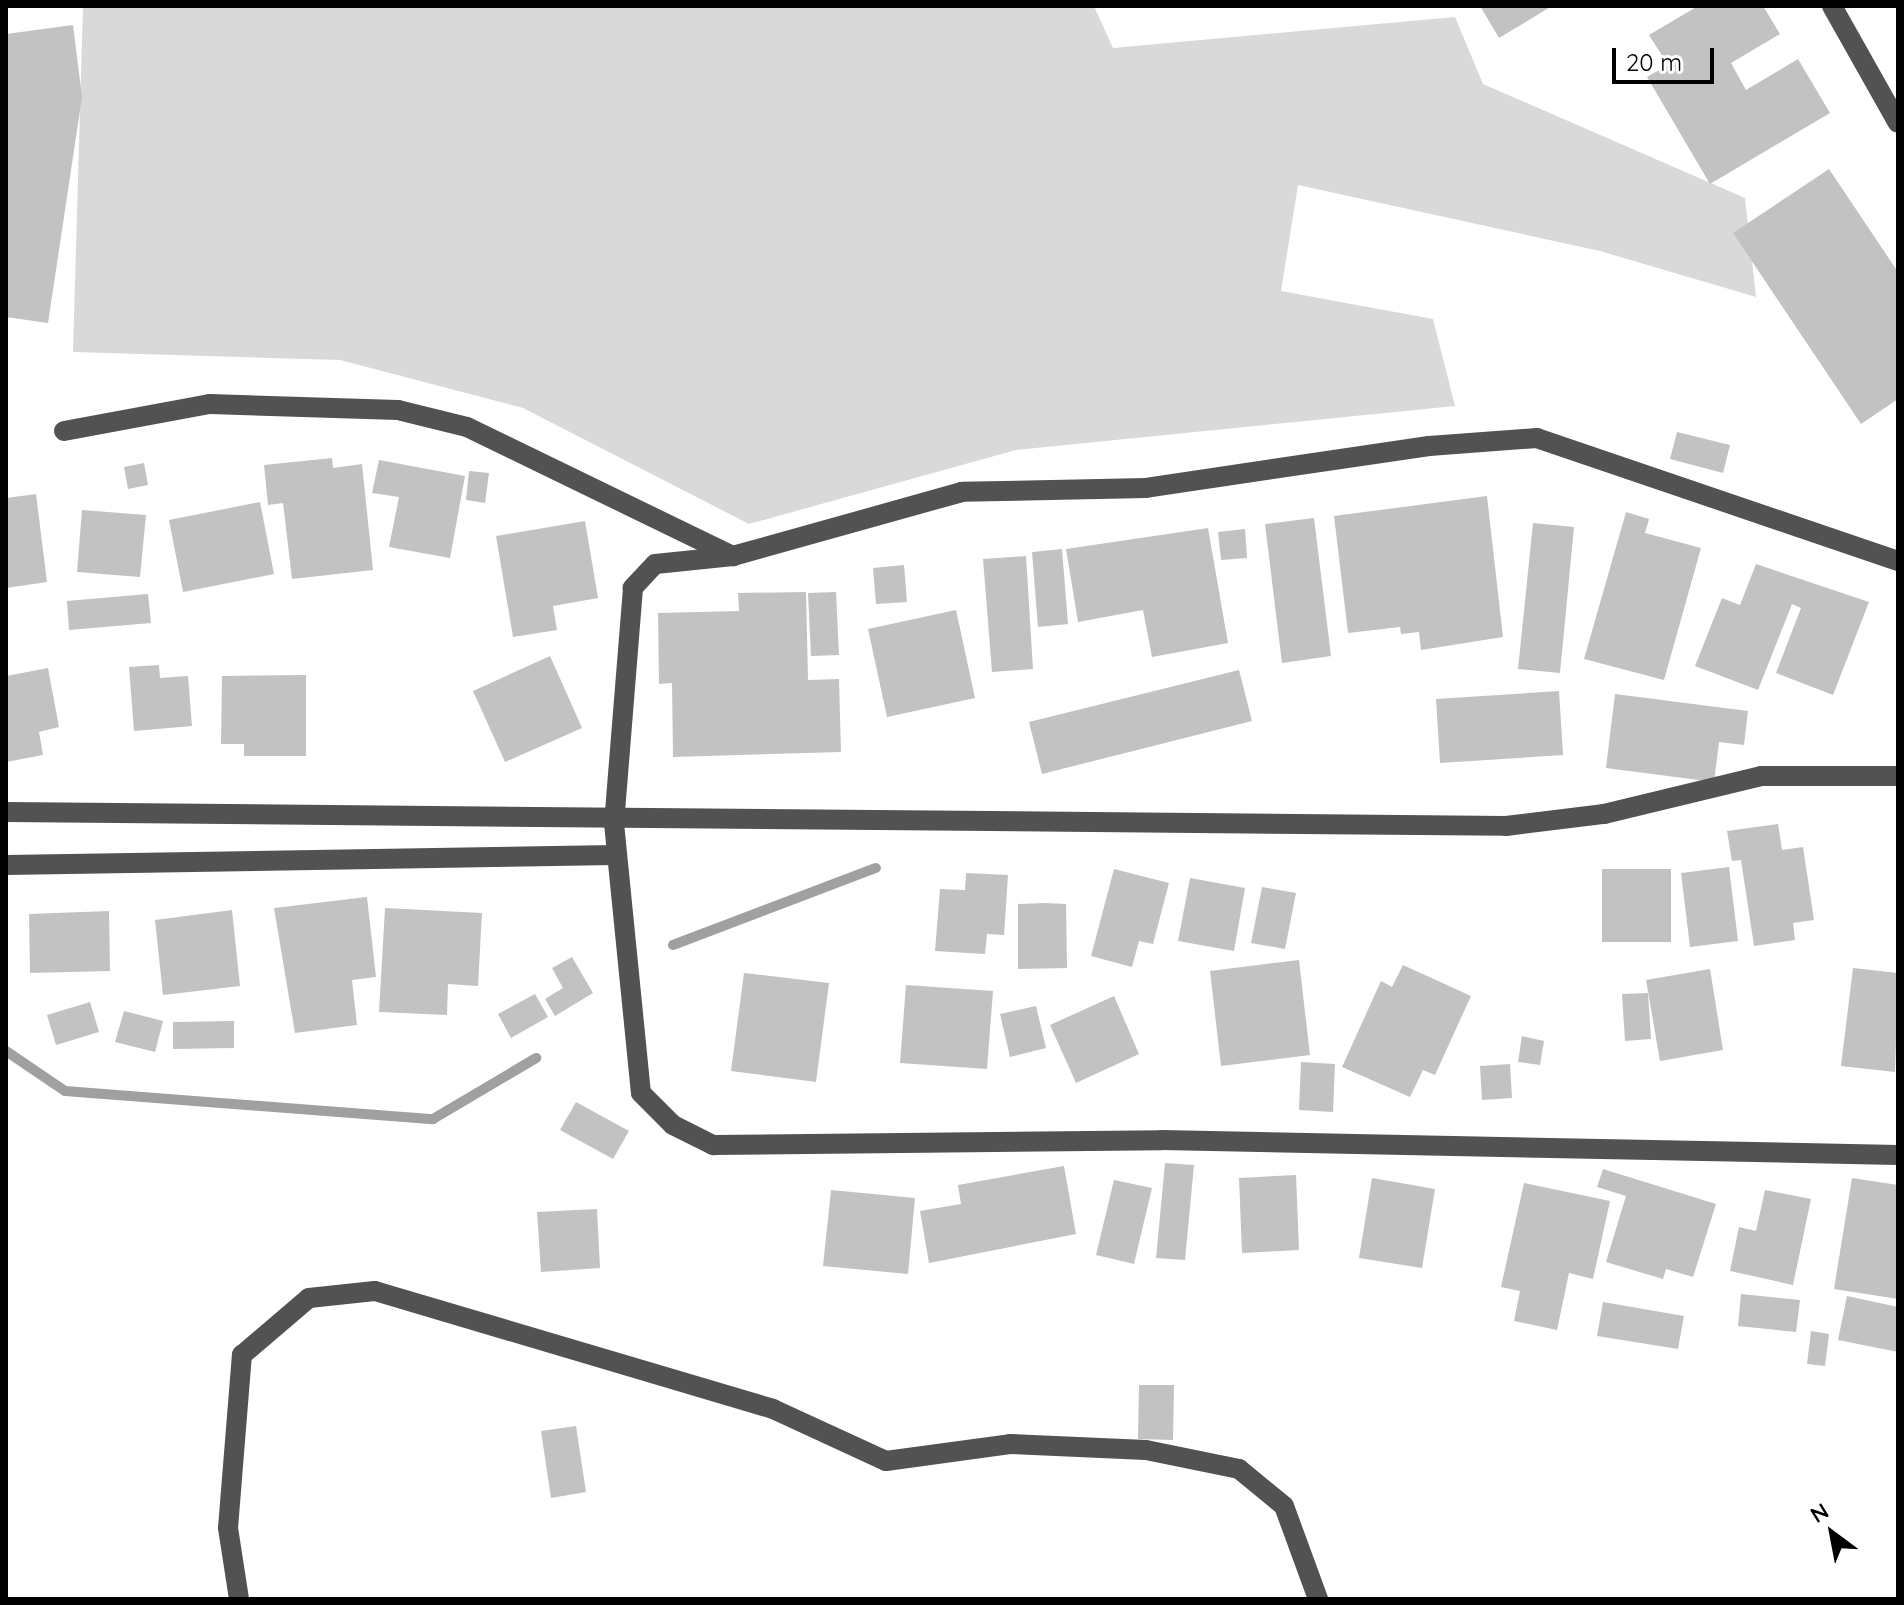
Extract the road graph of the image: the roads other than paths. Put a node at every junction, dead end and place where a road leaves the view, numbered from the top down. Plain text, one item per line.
1 (1832, 6) edge
2 (1891, 93) edge
3 (1898, 123) edge
4 (64, 431) dead end
5 (733, 556) junction
6 (1898, 561) edge
7 (1898, 776) edge
8 (6, 812) edge
9 (614, 823) junction
10 (615, 855) junction
11 (6, 865) edge
12 (1898, 1155) edge
13 (239, 1599) edge
14 (1318, 1599) edge

1 - 2 street
2 - 3 street
4 - 5 street
5 - 6 street
5 - 9 street
7 - 9 street
8 - 9 street
9 - 10 street
10 - 11 street
10 - 12 street
13 - 14 street

